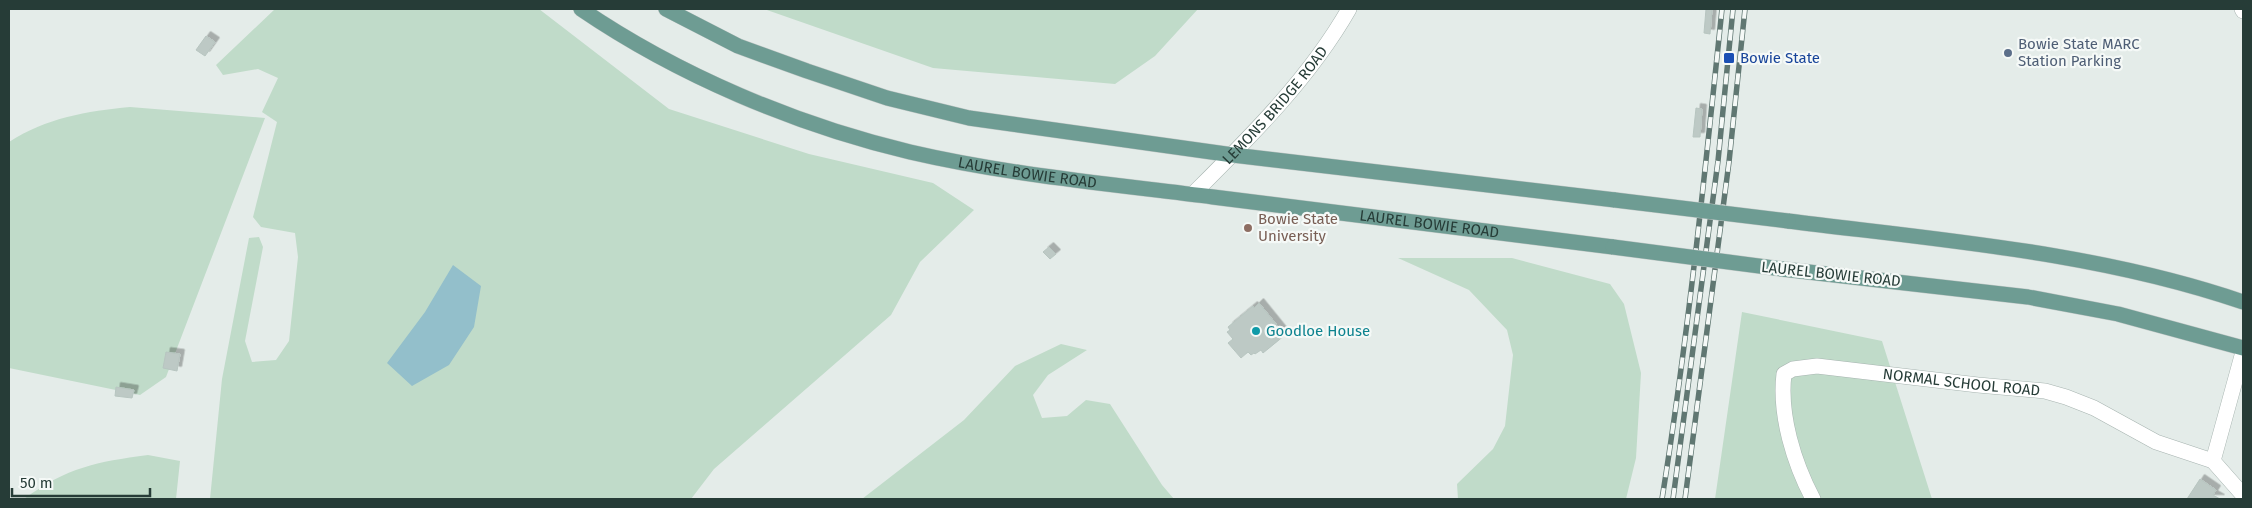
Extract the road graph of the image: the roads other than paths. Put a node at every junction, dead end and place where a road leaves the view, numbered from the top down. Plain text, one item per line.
1 (581, 9) edge
2 (666, 9) edge
3 (1349, 9) edge
4 (1233, 155) junction
5 (1193, 194) junction
6 (2243, 302) edge
7 (2243, 348) edge
8 (2243, 352) edge
9 (2212, 461) junction
10 (2243, 495) edge
11 (1814, 499) edge

1 - 5 main road, LAUREL BOWIE ROAD
2 - 4 main road
3 - 4 street, LEMONS BRIDGE ROAD
4 - 5 street, LEMONS BRIDGE ROAD
4 - 6 main road, bridge
5 - 7 main road, LAUREL BOWIE ROAD, bridge
8 - 9 street
9 - 10 street, NORMAL SCHOOL ROAD
9 - 11 street, NORMAL SCHOOL ROAD

